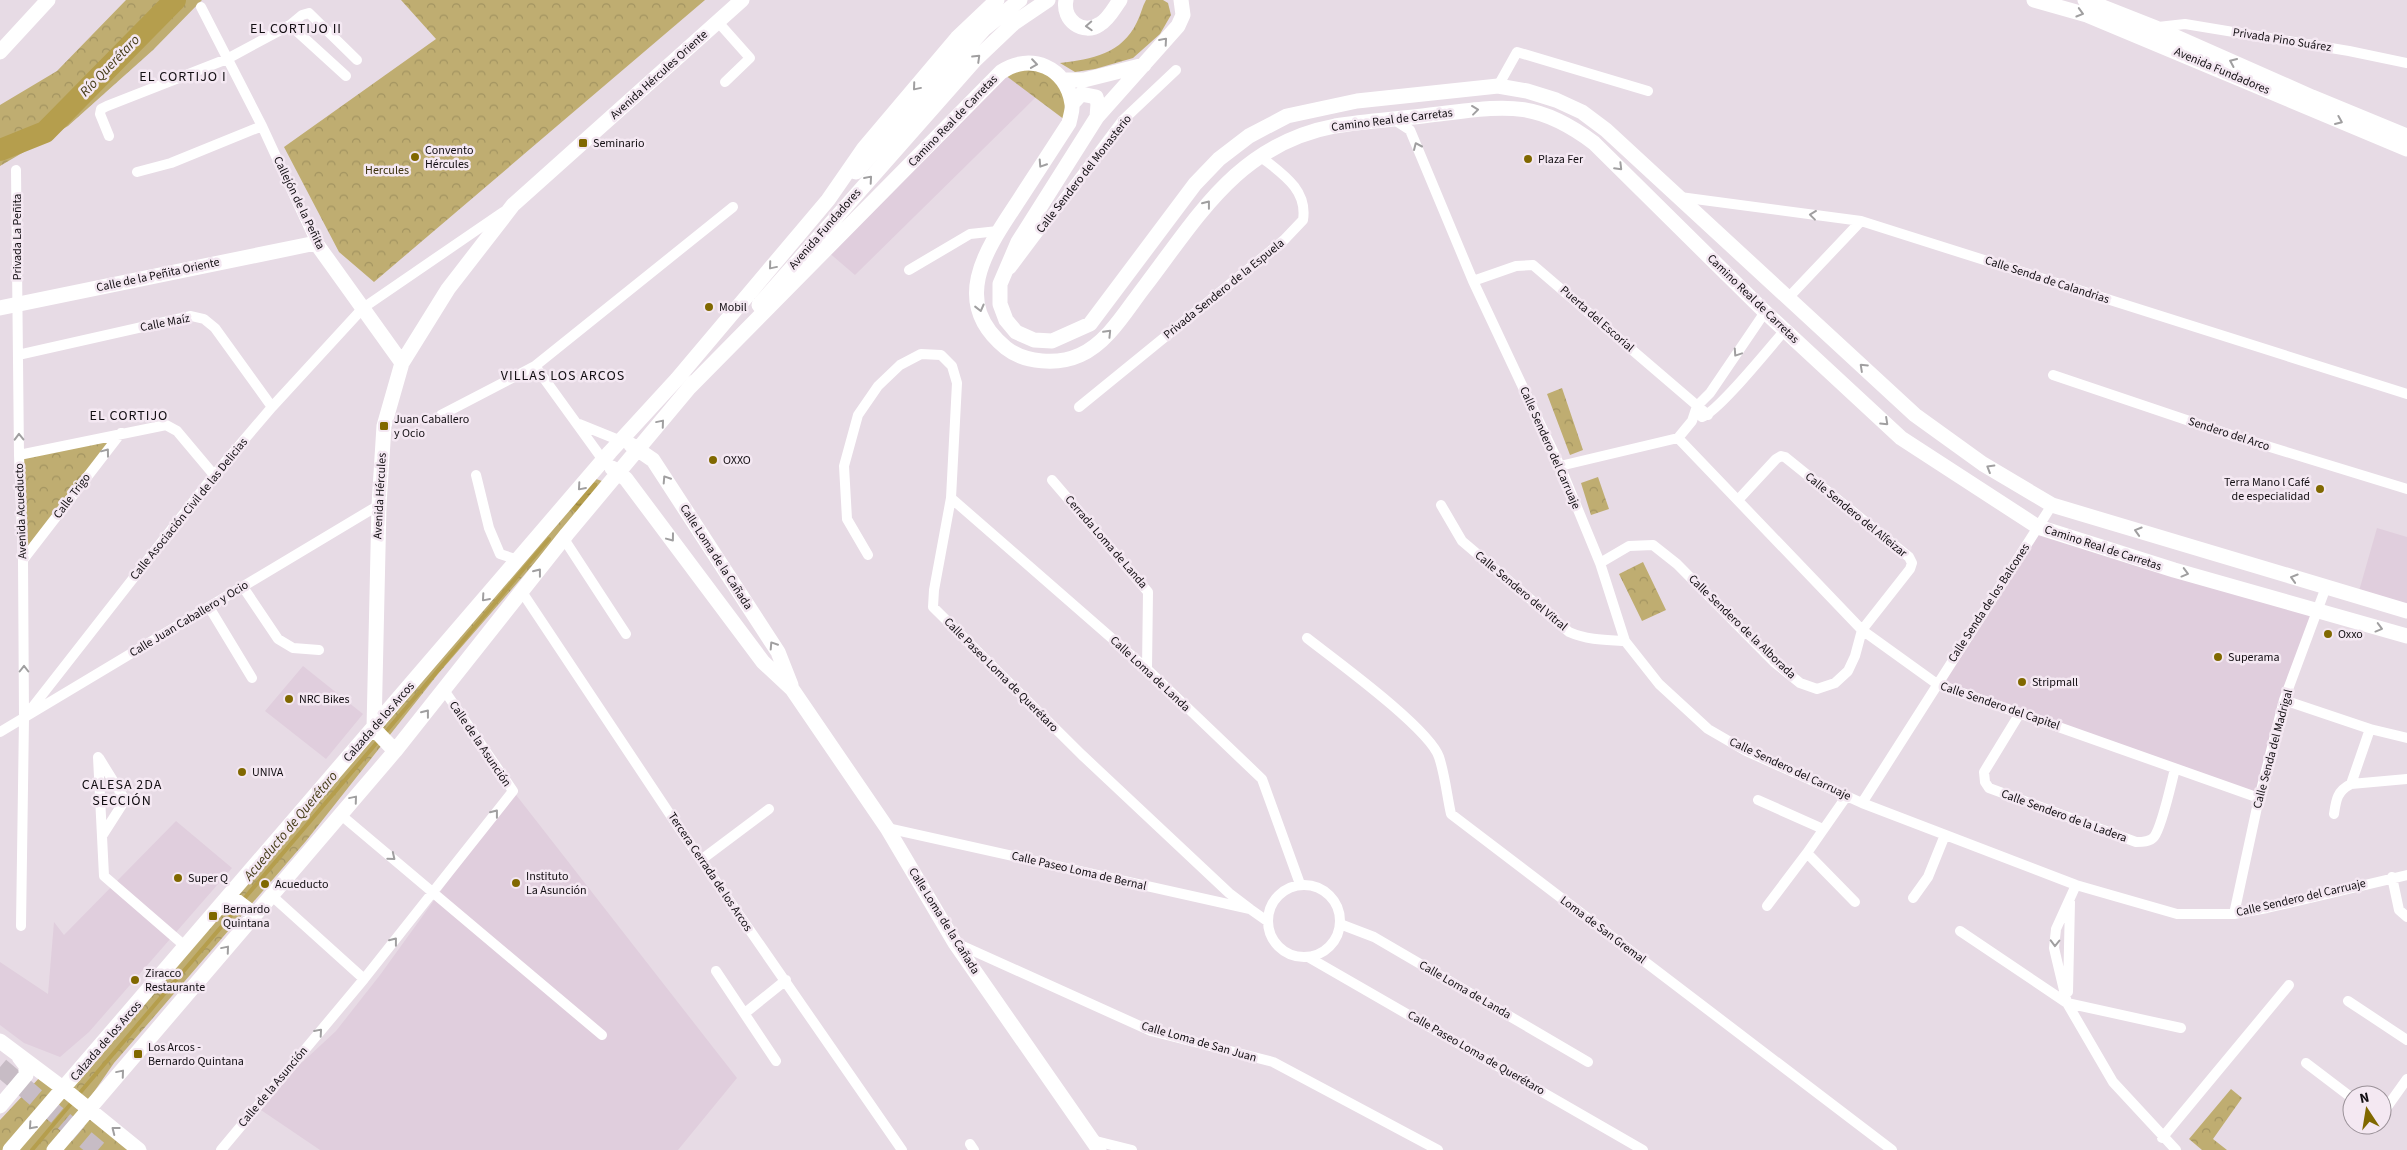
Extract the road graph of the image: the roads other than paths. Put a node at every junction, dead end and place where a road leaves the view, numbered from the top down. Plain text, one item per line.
1 (48, 0) edge
2 (742, 0) edge
3 (997, 0) edge
4 (1020, 0) edge
5 (1048, 0) edge
6 (1066, 0) edge
7 (1120, 0) edge
8 (1181, 0) edge
9 (2034, 0) edge
10 (2086, 0) edge
11 (201, 7) dead end
12 (718, 22) junction
13 (290, 25) junction
14 (2153, 34) junction
15 (0, 52) edge
16 (227, 59) junction
17 (357, 60) dead end
18 (2407, 63) edge
19 (1144, 65) junction
20 (1176, 70) dead end
21 (346, 76) dead end
22 (1064, 80) junction
23 (725, 82) dead end
24 (1498, 86) junction
25 (1648, 91) dead end
26 (1405, 96) junction
27 (1357, 101) junction
28 (1072, 104) junction
29 (1374, 106) junction
30 (1097, 117) junction
31 (1412, 117) junction
32 (1392, 118) junction
33 (1359, 123) junction
34 (262, 126) junction
35 (109, 136) dead end
36 (2407, 136) edge
37 (2407, 149) edge
38 (1260, 156) junction
39 (16, 170) dead end
40 (137, 172) dead end
41 (531, 190) joint
42 (1680, 197) junction
43 (828, 200) junction
44 (513, 205) junction
45 (733, 207) dead end
46 (1862, 221) junction
47 (998, 231) junction
48 (316, 243) junction
49 (910, 270) dead end
50 (1473, 281) junction
51 (1000, 284) junction
52 (1789, 297) junction
53 (17, 304) junction
54 (0, 308) edge
55 (364, 308) junction
56 (1765, 312) junction
57 (1785, 330) junction
58 (18, 355) junction
59 (402, 363) junction
60 (535, 366) junction
61 (2053, 375) dead end
62 (689, 388) junction
63 (2407, 394) edge
64 (1697, 406) junction
65 (272, 407) junction
66 (1079, 407) dead end
67 (441, 415) dead end
68 (1708, 415) junction
69 (1692, 421) junction
70 (578, 424) junction
71 (121, 432) junction
72 (1678, 438) junction
73 (621, 441) junction
74 (639, 449) junction
75 (19, 454) junction
76 (606, 456) junction
77 (1560, 466) junction
78 (618, 474) junction
79 (214, 475) junction
80 (476, 475) dead end
81 (1052, 480) dead end
82 (2407, 488) edge
83 (951, 498) junction
84 (1738, 500) junction
85 (379, 505) junction
86 (1441, 505) dead end
87 (2052, 505) junction
88 (551, 521) junction
89 (2038, 527) junction
90 (566, 536) junction
91 (868, 555) dead end
92 (23, 560) junction
93 (518, 560) junction
94 (1600, 563) junction
95 (243, 587) junction
96 (2326, 587) junction
97 (522, 592) junction
98 (209, 607) junction
99 (2317, 611) junction
100 (2407, 611) edge
101 (1862, 630) junction
102 (626, 634) dead end
103 (2407, 636) edge
104 (1306, 638) dead end
105 (1624, 641) junction
106 (319, 650) dead end
107 (1147, 669) junction
108 (252, 678) dead end
109 (1937, 684) junction
110 (792, 689) junction
111 (444, 690) junction
112 (2284, 700) junction
113 (2020, 713) junction
114 (24, 718) junction
115 (0, 720) edge
116 (374, 729) junction
117 (2370, 729) junction
118 (0, 732) edge
119 (2407, 738) edge
120 (395, 751) junction
121 (2175, 770) junction
122 (2407, 779) edge
123 (2351, 784) junction
124 (1846, 796) junction
125 (2259, 798) junction
126 (1758, 800) dead end
127 (1862, 803) junction
128 (770, 809) dead end
129 (2334, 814) dead end
130 (341, 815) junction
131 (887, 828) junction
132 (1823, 829) junction
133 (1945, 835) junction
134 (102, 836) junction
135 (1807, 853) junction
136 (701, 860) junction
137 (2407, 875) edge
138 (2392, 877) junction
139 (1300, 884) junction
140 (2076, 885) junction
141 (434, 892) junction
142 (230, 896) junction
143 (272, 896) junction
144 (2070, 897) junction
145 (1913, 898) dead end
146 (1855, 902) dead end
147 (1767, 906) dead end
148 (1250, 909) junction
149 (2234, 914) junction
150 (255, 915) junction
151 (2407, 917) edge
152 (1267, 921) junction
153 (1340, 924) junction
154 (21, 926) dead end
155 (1960, 931) dead end
156 (955, 943) junction
157 (186, 947) junction
158 (1308, 957) junction
159 (716, 971) dead end
160 (364, 979) junction
161 (786, 980) junction
162 (2288, 985) dead end
163 (2348, 1001) dead end
164 (2067, 1003) junction
165 (745, 1013) junction
166 (2181, 1028) dead end
167 (602, 1035) dead end
168 (2407, 1040) edge
169 (0, 1041) edge
170 (13, 1051) junction
171 (776, 1061) dead end
172 (1588, 1062) dead end
173 (2306, 1063) dead end
174 (2407, 1079) edge
175 (64, 1089) junction
176 (2342, 1090) edge
177 (2392, 1100) edge
178 (0, 1106) edge
179 (90, 1110) junction
180 (2162, 1138) junction
181 (1096, 1145) edge
182 (10, 1150) edge
183 (54, 1150) edge
184 (139, 1150) edge
185 (221, 1150) edge
186 (902, 1150) edge
187 (1132, 1150) edge
188 (1438, 1150) edge
189 (1643, 1150) edge
190 (1892, 1150) edge
191 (2176, 1150) edge

1 - 15 street
2 - 12 street, Avenida Hércules Oriente
3 -> 43 street, Avenida Fundadores
4 - 43 street
62 -> 5 street, Avenida Fundadores
7 -> 6 street
19 -> 8 street, Camino Real de Carretas
9 -> 14 street, Avenida Fundadores
10 - 14 street, Avenida Fundadores
11 - 16 street, Callejón de la Peñita
12 - 23 street
12 - 41 street, Avenida Hércules Oriente
13 - 16 street
13 - 17 street
13 - 21 street
14 - 18 street, Privada Pino Suárez
36 -> 14 street, Avenida Fundadores
14 -> 37 street, Avenida Fundadores
16 - 34 street, Callejón de la Peñita
16 - 35 street
19 - 22 street
19 - 30 street, Camino Real de Carretas
20 - 51 street, Calle Sendero del Monasterio
22 - 28 street
62 -> 22 street, Camino Real de Carretas
24 - 25 street
24 - 26 street, Camino Real de Carretas
24 - 42 street, Camino Real de Carretas
26 - 27 street, Camino Real de Carretas
26 - 31 street
27 - 29 street, Calle Sendero del Carruaje
27 - 51 street, Camino Real de Carretas
28 - 30 street
28 -> 47 street, Camino Real de Carretas
29 - 32 street, Calle Sendero del Carruaje
29 - 33 street
30 - 51 street, Camino Real de Carretas
31 - 32 street, Camino Real de Carretas
31 -> 56 street, Camino Real de Carretas
32 - 33 street, Camino Real de Carretas
50 -> 32 street, Calle Sendero del Carruaje
33 - 38 street, Camino Real de Carretas
34 - 40 street
34 - 48 street, Callejón de la Peñita
47 -> 38 street, Camino Real de Carretas
38 - 66 street, Privada Sendero de la Espuela
39 - 53 street, Privada La Peñita
41 - 44 street, Avenida Hércules
46 -> 42 street, Calle Senda de Calandrias
42 - 52 street, Camino Real de Carretas
43 -> 73 street, Avenida Fundadores
44 - 55 street, Calle Asociación Civil de las Delicias
44 - 59 street, Avenida Hércules
45 - 60 street
46 - 52 street
46 - 63 street, Calle Senda de Calandrias
47 - 49 street
48 - 53 street, Calle de la Peñita Oriente
48 - 55 street, Callejón de la Peñita
50 - 64 street, Puerta del Escorial
50 - 77 street, Calle Sendero del Carruaje
87 -> 52 street, Camino Real de Carretas
53 - 54 street, Calle de la Peñita Oriente
53 - 58 street, Avenida Acueducto
55 - 59 street, Callejón de la Peñita
55 - 65 street, Calle Asociación Civil de las Delicias
56 - 57 street, Camino Real de Carretas
56 -> 64 street
57 - 68 street
57 -> 89 street, Camino Real de Carretas
58 - 65 street, Calle Maíz
75 -> 58 street, Avenida Acueducto
59 - 85 street, Avenida Hércules
60 - 67 street
60 - 70 street
61 - 82 street, Sendero del Arco
74 -> 62 street, Avenida Fundadores
64 - 68 street, Puerta del Escorial
64 - 69 street
65 - 79 street, Calle Asociación Civil de las Delicias
68 - 69 street
69 - 72 street
70 - 73 street
70 - 76 street
71 - 75 street
71 - 79 street
92 -> 71 street, Calle Trigo
72 - 77 street
72 - 84 street, Calle Sendero del Capitel
73 - 74 street, Calle Loma de la Cañada
73 - 76 street, Avenida Fundadores
74 - 78 street, Avenida Fundadores
110 -> 74 street, Calle Loma de la Cañada
75 - 92 street, Avenida Acueducto
76 - 78 street, Calle Loma de la Cañada
76 -> 88 street, Calzada de los Arcos
77 - 94 street, Calle Sendero del Carruaje
78 - 90 street
78 -> 110 street, Calle Loma de la Cañada
79 - 114 street, Calle Asociación Civil de las Delicias
80 - 93 street
81 - 107 street, Cerrada Loma de Landa
83 - 91 street, Calle Paseo Loma de Querétaro
83 - 107 street, Calle Loma de Landa
83 - 148 street, Calle Paseo Loma de Querétaro
84 - 101 street, Calle Sendero del Capitel
84 - 101 street, Calle Sendero del Alfeizar
85 - 95 street, Calle Juan Caballero y Ocio
85 - 116 street, Avenida Hércules
86 - 105 street, Calle Sendero del Vitral
87 - 89 street, Calle Senda de los Balcones
96 -> 87 street, Camino Real de Carretas
88 - 90 street
88 - 93 street, Calzada de los Arcos
89 -> 99 street, Camino Real de Carretas
89 - 109 street, Calle Senda de los Balcones
97 -> 90 street
90 - 102 street
114 -> 92 street, Avenida Acueducto
93 -> 116 street, Calzada de los Arcos
94 - 101 street, Calle Sendero de la Alborada
94 - 105 street, Calle Sendero del Carruaje
95 - 98 street, Calle Juan Caballero y Ocio
95 - 106 street
96 - 99 street, Calle Senda del Madrigal
96 - 100 street, Camino Real de Carretas
97 - 111 street
97 - 136 street, Tercera Cerrada de los Arcos
98 - 108 street
98 - 114 street, Calle Juan Caballero y Ocio
99 -> 103 street, Camino Real de Carretas
99 - 112 street, Calle Senda del Madrigal
101 - 109 street, Calle Sendero del Capitel
104 - 190 street, Loma de San Gremal
105 - 124 street, Calle Sendero del Carruaje
107 - 139 street, Calle Loma de Landa
109 - 113 street, Calle Sendero del Capitel
109 - 127 street, Calle Senda de los Balcones
110 - 131 street, Calle Loma de la Cañada
120 -> 111 street
141 -> 111 street, Calle de la Asunción
112 - 117 street
112 - 125 street, Calle Senda del Madrigal
113 - 121 street, Calle Sendero del Capitel
113 - 121 street, Calle Sendero de la Ladera
114 - 118 street, Calle Juan Caballero y Ocio
114 - 154 street, Avenida Acueducto
115 - 118 street
116 - 120 street
116 - 142 street, Calzada de los Arcos
117 - 119 street
117 - 123 street
130 -> 120 street
121 - 125 street, Calle Sendero del Capitel
122 - 123 street
123 - 129 street
124 - 127 street, Calle Sendero del Carruaje
124 - 132 street
125 - 149 street, Calle Senda del Madrigal
126 - 132 street
127 - 133 street, Calle Sendero del Carruaje
128 - 136 street
130 -> 141 street
130 - 143 street
131 - 148 street, Calle Paseo Loma de Bernal
131 - 156 street, Calle Loma de la Cañada
132 - 135 street
133 - 140 street, Calle Sendero del Carruaje
133 - 145 street
134 - 134 street
134 - 157 street
135 - 146 street
135 - 147 street
136 - 161 street, Tercera Cerrada de los Arcos
137 - 138 street, Calle Sendero del Carruaje
138 - 149 street, Calle Sendero del Carruaje
138 - 151 street
139 - 152 street
139 - 153 street
140 - 144 street
140 - 149 street, Calle Sendero del Carruaje
160 -> 141 street, Calle de la Asunción
141 - 167 street
142 - 150 street
142 - 157 street, Calzada de los Arcos
143 - 150 street
143 - 160 street
144 - 164 street
144 -> 164 street
148 - 152 street, Calle Paseo Loma de Bernal
179 -> 150 street
152 - 158 street
153 - 158 street
153 - 172 street, Calle Loma de Landa
155 - 164 street
156 - 181 street, Calle Loma de la Cañada
156 - 188 street, Calle Loma de San Juan
157 - 175 street, Calzada de los Arcos
158 - 189 street, Calle Paseo Loma de Querétaro
159 - 165 street
185 -> 160 street, Calle de la Asunción
161 - 165 street
161 - 186 street, Tercera Cerrada de los Arcos
162 - 180 street
163 - 168 street
164 - 166 street
164 - 180 street
165 - 171 street
169 - 170 street
170 - 175 street
170 - 178 street
173 - 176 street
174 - 177 street
175 - 179 street
175 -> 182 street, Calzada de los Arcos
179 - 183 street
184 -> 179 street
180 - 191 street
181 - 187 street

